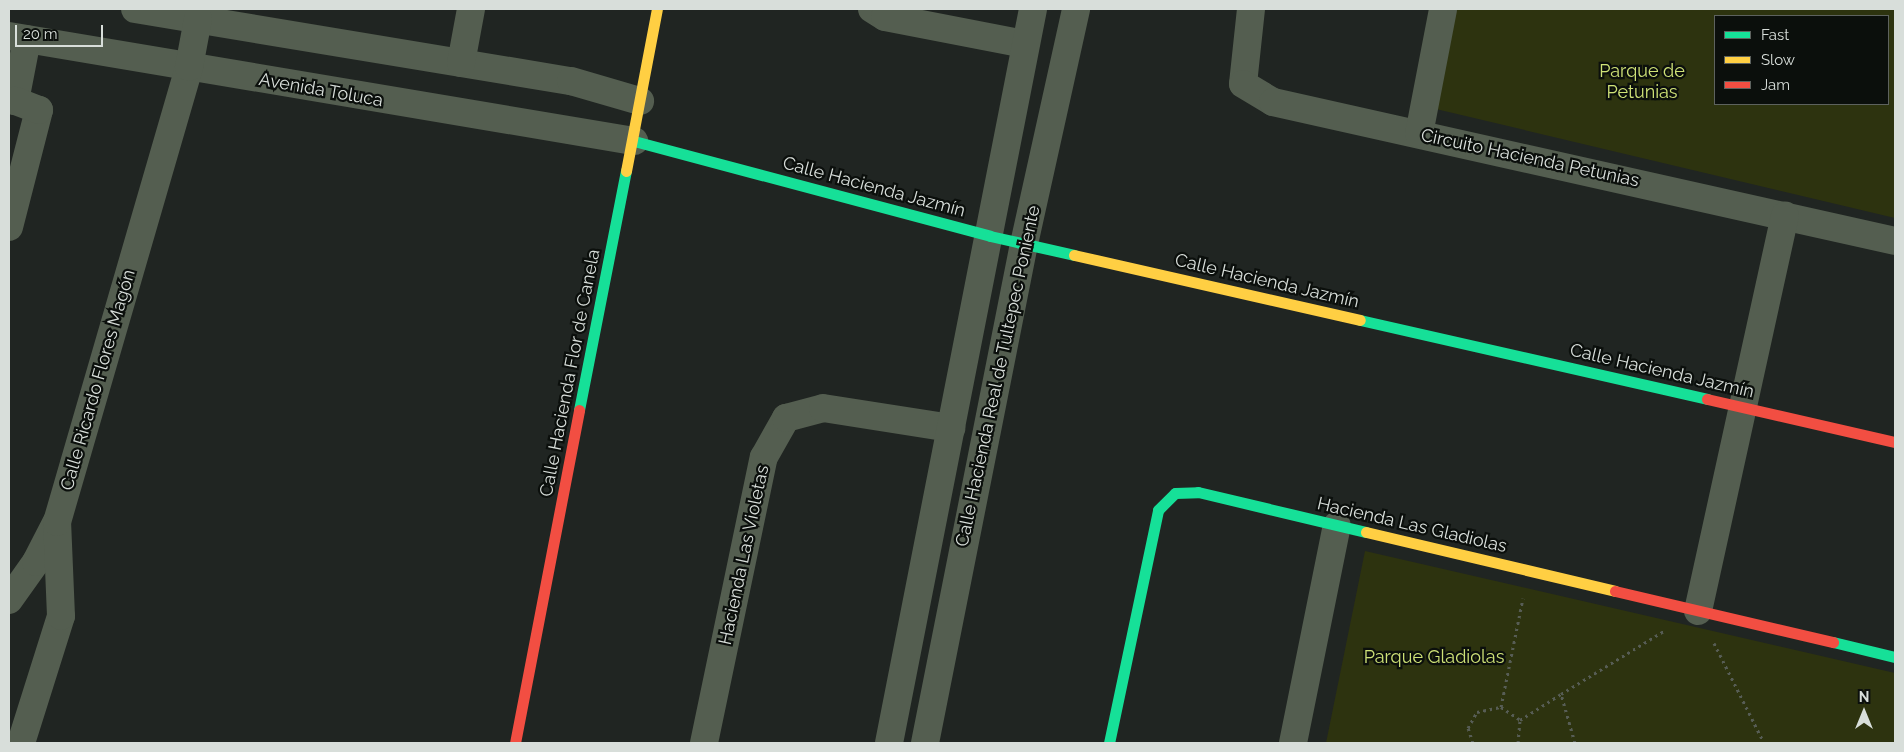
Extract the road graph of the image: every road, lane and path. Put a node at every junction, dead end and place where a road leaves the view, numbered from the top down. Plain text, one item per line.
1 (135, 9) edge
2 (471, 9) edge
3 (657, 9) edge
4 (872, 9) edge
5 (1033, 9) edge
6 (1076, 9) edge
7 (1251, 9) edge
8 (1443, 9) edge
9 (198, 19) junction
10 (18, 37) edge
11 (1024, 44) junction
12 (461, 62) junction
13 (189, 67) junction
14 (12, 100) edge
15 (640, 101) junction
16 (1419, 134) junction
17 (634, 141) junction
18 (1785, 215) junction
19 (9, 227) edge
20 (990, 236) junction
21 (1895, 241) edge
22 (1024, 244) junction
23 (1742, 407) junction
24 (951, 428) junction
25 (1895, 442) edge
26 (56, 522) junction
27 (1336, 525) junction
28 (1529, 570) junction
29 (9, 600) edge
30 (1698, 611) junction
31 (1895, 657) edge
32 (1561, 694) junction
33 (1501, 707) junction
34 (1520, 720) junction
35 (21, 743) edge
36 (515, 743) edge
37 (704, 743) edge
38 (889, 743) edge
39 (925, 743) edge
40 (1109, 743) edge
41 (1294, 743) edge
42 (1473, 743) edge
43 (1518, 743) edge
44 (1575, 743) edge
45 (1764, 743) edge

1 - 9 street
2 - 12 street
3 - 15 street, Calle Hacienda Flor de Canela
4 - 11 street
5 - 11 street, Calle Hacienda Real de Tultepec Poniente
6 - 22 street, Calle Hacienda Real de Tultepec Poniente
7 - 16 street, Circuito Hacienda Petunias
8 - 16 street
9 - 12 street
9 - 13 street, Calle Ricardo Flores Magón
10 - 13 street, Avenida Toluca
10 - 14 street
11 - 20 street, Calle Hacienda Real de Tultepec Poniente
12 - 15 street
13 - 17 street, Avenida Toluca
13 - 26 street, Calle Ricardo Flores Magón
14 - 19 street
15 - 17 street, Calle Hacienda Flor de Canela
16 - 18 street, Circuito Hacienda Petunias
17 - 20 street, Calle Hacienda Jazmín
17 - 36 street, Calle Hacienda Flor de Canela
18 - 21 street, Circuito Hacienda Petunias
18 - 23 street
20 - 22 street, Calle Hacienda Jazmín
20 - 24 street, Calle Hacienda Real de Tultepec Poniente
22 - 23 street, Calle Hacienda Jazmín
22 - 39 street, Calle Hacienda Real de Tultepec Poniente
23 - 25 street, Calle Hacienda Jazmín
23 - 30 street
24 - 37 street, Hacienda Las Violetas
24 - 38 street, Calle Hacienda Real de Tultepec Poniente
26 - 29 street
26 - 35 street, Calle Ricardo Flores Magón
27 - 28 street, Hacienda Las Gladiolas
27 - 40 street, Hacienda Las Gladiolas
27 - 41 street
28 - 30 street, Hacienda Las Gladiolas
28 - 33 path
30 - 31 street, Hacienda Las Gladiolas
30 - 32 path
30 - 45 path
32 - 34 path
32 - 44 path
33 - 34 path
33 - 42 path
34 - 43 path

